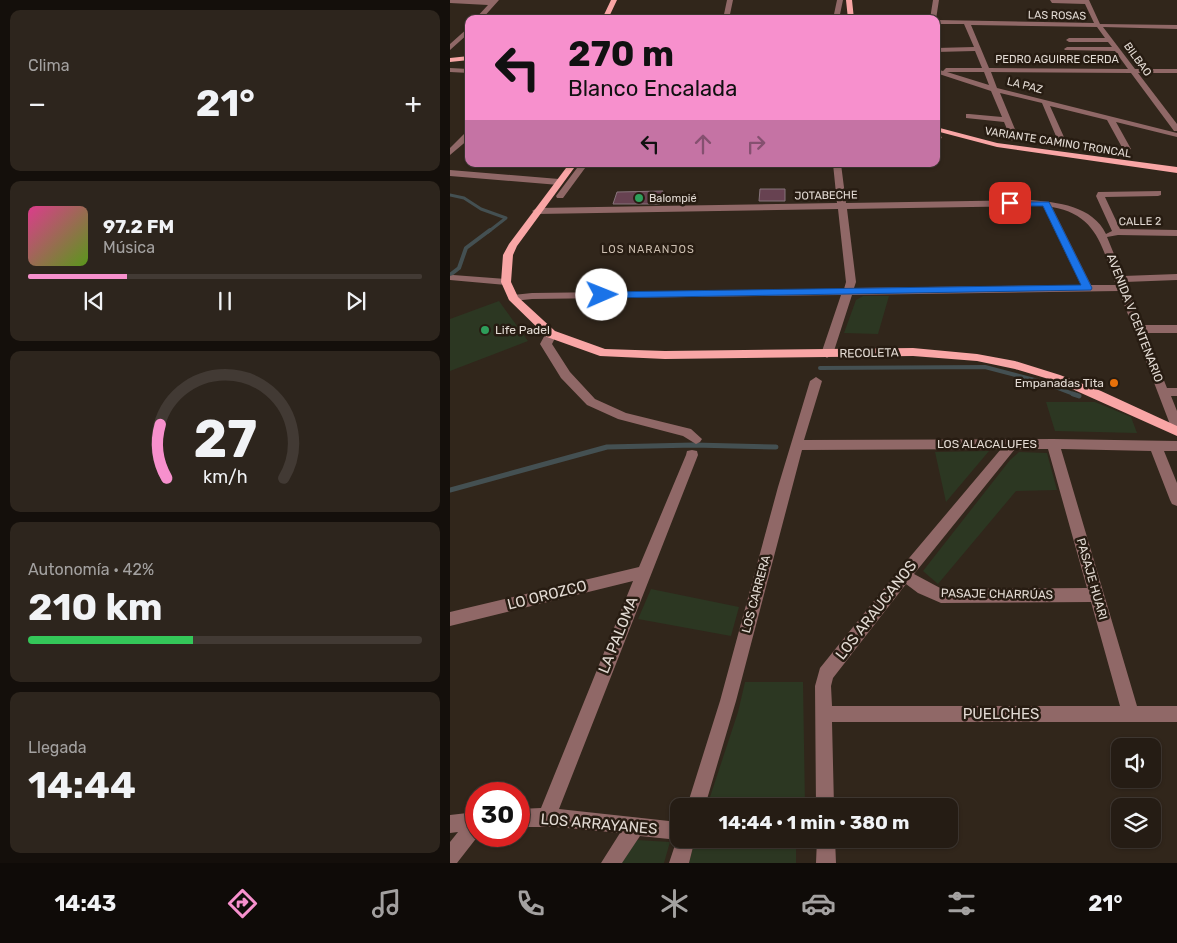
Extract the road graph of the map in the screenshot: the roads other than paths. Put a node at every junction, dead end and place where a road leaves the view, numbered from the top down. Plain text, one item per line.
1 (614, 0) edge
2 (730, 0) edge
3 (840, 0) edge
4 (849, 0) edge
5 (936, 0) edge
6 (450, 1) edge
7 (495, 1) edge
8 (1052, 1) edge
9 (1087, 1) edge
10 (482, 15) edge
11 (606, 15) edge
12 (727, 15) edge
13 (837, 15) edge
14 (850, 15) edge
15 (934, 15) edge
16 (940, 22) edge
17 (966, 23) junction
18 (1099, 26) junction
19 (1177, 27) edge
20 (465, 33) edge
21 (1069, 40) dead end
22 (1110, 40) junction
23 (450, 48) edge
24 (977, 49) junction
25 (1066, 49) dead end
26 (1116, 49) junction
27 (940, 50) edge
28 (465, 60) edge
29 (450, 61) edge
30 (450, 70) edge
31 (986, 70) junction
32 (465, 71) edge
33 (940, 71) edge
34 (1132, 71) junction
35 (1177, 71) edge
36 (940, 72) edge
37 (994, 89) junction
38 (1045, 102) junction
39 (969, 116) dead end
40 (1110, 119) junction
41 (1007, 120) junction
42 (1177, 129) edge
43 (1177, 135) edge
44 (940, 136) edge
45 (465, 138) edge
46 (1015, 139) dead end
47 (1064, 146) dead end
48 (1127, 149) dead end
49 (450, 153) edge
50 (571, 167) edge
51 (582, 167) edge
52 (837, 167) edge
53 (1177, 170) edge
54 (450, 173) edge
55 (560, 182) junction
56 (1158, 193) dead end
57 (560, 196) dead end
58 (1046, 204) junction
59 (842, 206) junction
60 (537, 211) junction
61 (1117, 232) junction
62 (1177, 233) edge
63 (1103, 237) junction
64 (1177, 277) edge
65 (453, 278) dead end
66 (506, 282) junction
67 (1121, 283) junction
68 (1088, 288) junction
69 (848, 290) junction
70 (514, 298) junction
71 (1138, 328) junction
72 (1177, 330) edge
73 (551, 334) junction
74 (827, 354) junction
75 (816, 381) dead end
76 (1163, 392) junction
77 (1177, 392) edge
78 (1177, 427) edge
79 (1177, 431) edge
80 (696, 439) dead end
81 (1012, 444) junction
82 (1053, 444) junction
83 (797, 445) junction
84 (1155, 445) junction
85 (1177, 446) edge
86 (692, 455) dead end
87 (1177, 500) edge
88 (644, 572) junction
89 (904, 575) junction
90 (1096, 595) junction
91 (450, 619) edge
92 (824, 714) junction
93 (1131, 714) junction
94 (1177, 714) edge
95 (698, 798) edge
96 (825, 798) edge
97 (547, 816) junction
98 (530, 817) edge
99 (465, 823) edge
100 (450, 824) edge
101 (635, 827) junction
102 (670, 830) edge
103 (465, 837) edge
104 (683, 848) edge
105 (826, 848) edge
106 (450, 857) edge
107 (611, 863) edge
108 (679, 863) edge
109 (826, 863) edge

1 - 11 main road
2 - 12 street
3 - 13 street
4 - 14 main road
5 - 15 street
6 - 7 street
7 - 10 street
8 - 9 street
9 - 18 street, BILBAO
16 - 17 street, LAS ROSAS
17 - 18 street, LAS ROSAS
17 - 24 street
18 - 19 street, LAS ROSAS
18 - 22 street, BILBAO
20 - 23 street
21 - 22 street
22 - 26 street, BILBAO
24 - 27 street
24 - 31 street
25 - 26 street
26 - 34 street, BILBAO
28 - 29 main road
30 - 32 street
31 - 33 street, PEDRO AGUIRRE CERDA
31 - 34 street, PEDRO AGUIRRE CERDA
31 - 37 street
34 - 35 street, PEDRO AGUIRRE CERDA
34 - 42 street, BILBAO
36 - 37 street, LA PAZ
37 - 38 street, LA PAZ
37 - 41 street
38 - 40 street, LA PAZ
38 - 47 street
39 - 41 street
40 - 43 street, LA PAZ
40 - 48 street
41 - 46 street
44 - 53 main road, VARIANTE CAMINO TRONCAL
45 - 49 street
50 - 55 main road
51 - 57 street
52 - 59 street
54 - 55 street
55 - 60 main road
56 - 61 street
58 - 59 street, JOTABECHE
58 - 63 street, JOTABECHE
58 - 68 street
59 - 60 street, JOTABECHE
59 - 69 street
60 - 66 main road
61 - 62 street, CALLE 2
61 - 63 street, CALLE 2
63 - 67 street, AVENIDA V CENTENARIO
64 - 67 street
65 - 66 street
66 - 70 main road, RECOLETA
67 - 68 street
67 - 71 street, AVENIDA V CENTENARIO
68 - 69 street
69 - 70 street
69 - 74 street
70 - 73 main road, RECOLETA
71 - 72 street
71 - 76 street, AVENIDA V CENTENARIO
73 - 74 main road, RECOLETA
73 - 80 street
74 - 79 main road, RECOLETA
75 - 83 street, LOS CARRERA
76 - 77 street
76 - 78 street, AVENIDA V CENTENARIO
81 - 82 street, LOS ALACALUFES
81 - 83 street, LOS ALACALUFES
81 - 89 street, LOS ARAUCANOS
82 - 84 street, LOS ALACALUFES
82 - 90 street, PASAJE HUARI
83 - 95 street, LOS CARRERA
84 - 85 street, LOS ALACALUFES
84 - 87 street
86 - 88 street, LA PALOMA
88 - 91 street, LO OROZCO
88 - 97 street, LA PALOMA
89 - 90 street, PASAJE CHARRÚAS
89 - 92 street, LOS ARAUCANOS
90 - 93 street, PASAJE HUARI
92 - 93 street, PUELCHES
92 - 96 street, LOS ARAUCANOS
93 - 94 street, PUELCHES
97 - 98 street, LOS ARRAYANES
97 - 101 street, LOS ARRAYANES
99 - 100 street
101 - 102 street, LOS ARRAYANES
101 - 107 street
103 - 106 street
104 - 108 street
105 - 109 street

